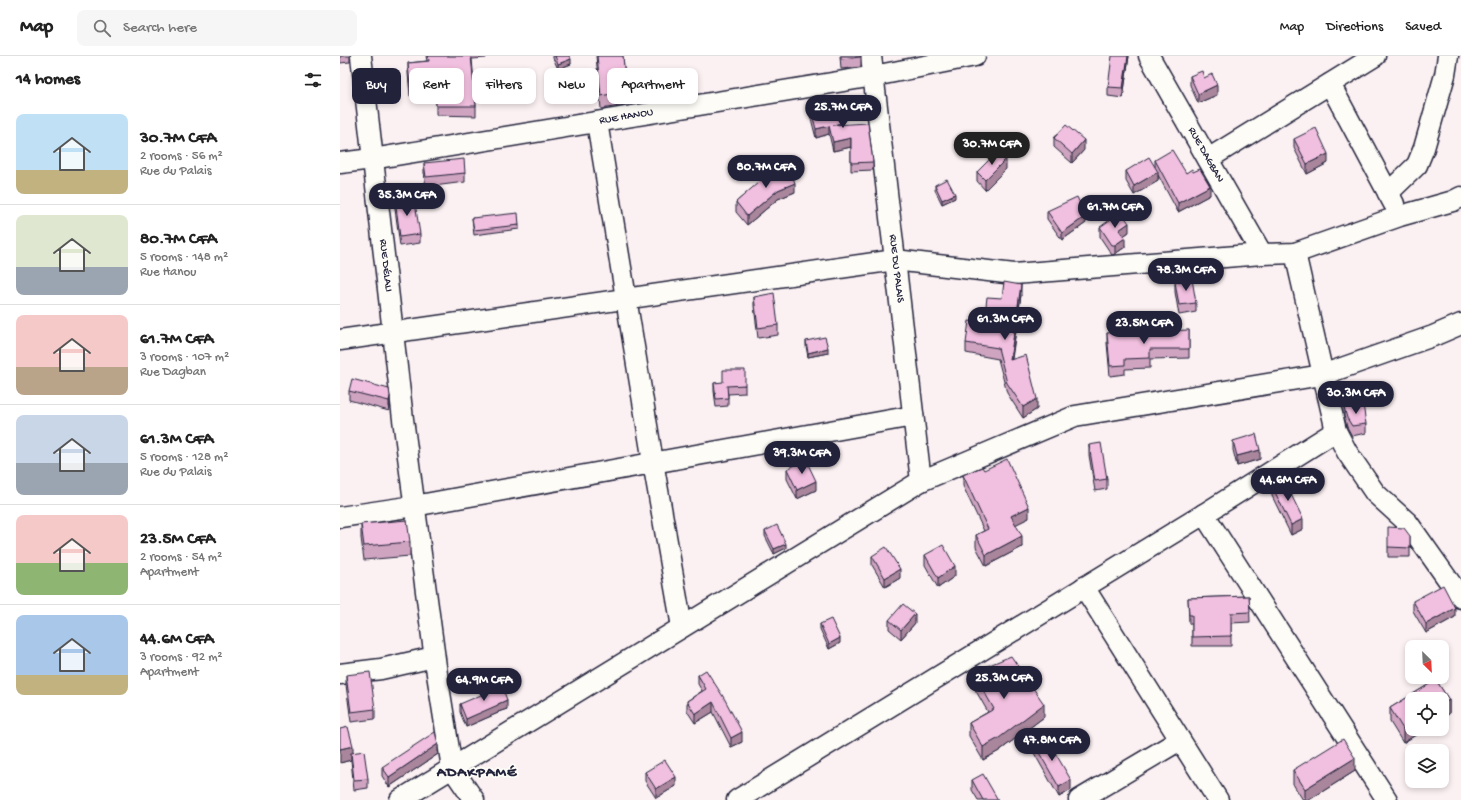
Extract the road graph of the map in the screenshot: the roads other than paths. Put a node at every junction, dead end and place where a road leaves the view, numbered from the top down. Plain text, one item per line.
1 (361, 56) edge
2 (872, 56) edge
3 (975, 56) edge
4 (1149, 56) edge
5 (1375, 56) edge
6 (1448, 56) edge
7 (874, 76) junction
8 (1330, 84) junction
9 (596, 122) junction
10 (372, 159) junction
11 (1208, 159) junction
12 (340, 163) edge
13 (1388, 194) junction
14 (1461, 197) edge
15 (1400, 216) junction
16 (1295, 253) junction
17 (1262, 254) junction
18 (895, 260) junction
19 (627, 299) junction
20 (1461, 324) edge
21 (393, 332) junction
22 (340, 340) edge
23 (1322, 375) junction
24 (913, 416) junction
25 (1336, 431) junction
26 (653, 462) junction
27 (921, 481) junction
28 (414, 506) junction
29 (1204, 514) junction
30 (340, 517) edge
31 (1084, 587) junction
32 (1461, 598) edge
33 (682, 627) junction
34 (434, 658) junction
35 (340, 674) edge
36 (1180, 740) junction
37 (452, 768) junction
38 (400, 800) edge
39 (474, 800) edge
40 (737, 800) edge
41 (1079, 800) edge
42 (1218, 800) edge
43 (1387, 800) edge

1 - 10 street, RUE DÉLALI
2 - 7 street, RUE DU PALAIS
3 - 7 street, RUE HANOU
4 - 11 street, RUE DAGBAN
5 - 8 street
6 - 13 street
7 - 9 street, RUE HANOU
7 - 18 street, RUE DU PALAIS
8 - 11 street
8 - 13 street
9 - 10 street, RUE HANOU
9 - 19 street
10 - 12 street, RUE HANOU
10 - 21 street, RUE DÉLALI
11 - 17 street, RUE DAGBAN
13 - 15 street
14 - 15 street
15 - 16 street
16 - 17 street
16 - 23 street
17 - 18 street
18 - 19 street
18 - 24 street, RUE DU PALAIS
19 - 21 street
19 - 26 street
20 - 23 street
21 - 22 street
21 - 28 street, RUE DÉLALI
23 - 25 street
23 - 27 street
24 - 26 street
24 - 27 street, RUE DU PALAIS
25 - 29 street
25 - 32 street
26 - 28 street
26 - 33 street
27 - 33 street
28 - 30 street
28 - 34 street, RUE DÉLALI
29 - 31 street
29 - 43 street
31 - 36 street
31 - 40 street
33 - 37 street
34 - 35 street
34 - 37 street, RUE DÉLALI
36 - 41 street
36 - 42 street
37 - 38 street
37 - 39 street

